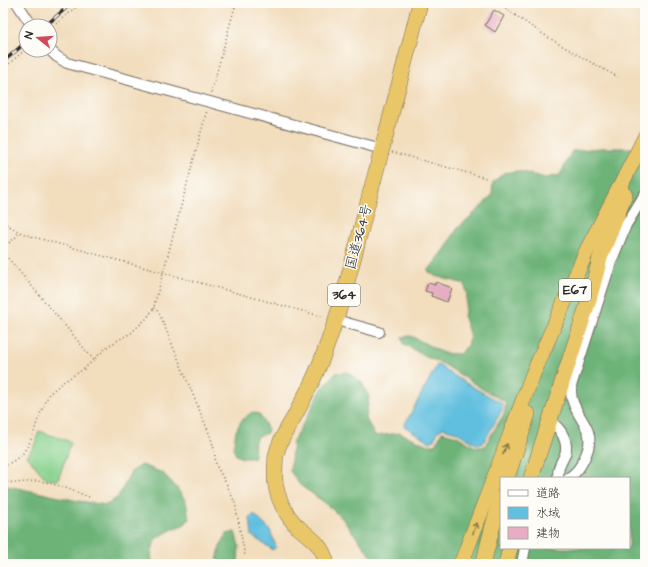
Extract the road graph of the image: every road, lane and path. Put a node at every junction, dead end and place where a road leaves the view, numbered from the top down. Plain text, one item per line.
1 (17, 3) edge
2 (81, 3) edge
3 (236, 3) edge
4 (420, 3) edge
5 (500, 3) edge
6 (27, 18) edge
7 (58, 22) edge
8 (18, 57) edge
9 (58, 57) edge
10 (3, 69) edge
11 (618, 77) dead end
12 (209, 102) junction
13 (645, 137) edge
14 (382, 149) junction
15 (486, 178) dead end
16 (645, 194) edge
17 (3, 222) edge
18 (19, 232) junction
19 (3, 248) edge
20 (3, 252) edge
21 (163, 272) junction
22 (154, 308) junction
23 (336, 320) junction
24 (379, 332) dead end
25 (94, 360) junction
26 (531, 392) junction
27 (555, 425) dead end
28 (3, 468) edge
29 (507, 477) edge
30 (531, 477) edge
31 (558, 477) edge
32 (570, 477) edge
33 (3, 481) edge
34 (90, 497) dead end
35 (500, 501) edge
36 (510, 549) edge
37 (525, 549) edge
38 (245, 556) dead end
39 (327, 564) edge
40 (461, 564) edge
41 (483, 564) edge
42 (506, 564) edge
43 (522, 564) edge

1 - 6 street
2 - 7 path
3 - 12 path
4 - 14 highway, 国道364号 / 364
5 - 11 path
8 - 10 path
9 - 12 street
12 - 14 street
12 - 21 path
13 - 26 highway, E67
13 - 30 highway
14 - 15 path
14 - 23 highway, 国道364号 / 364
16 - 32 street
17 - 18 path
18 - 19 path
18 - 21 path
20 - 25 path
21 - 22 path
21 - 23 path
22 - 25 path
22 - 38 path
23 - 24 street
23 - 39 highway, 国道364号 / 364
25 - 28 path
26 - 29 highway, E67
40 -> 26 highway
27 - 31 street
33 - 34 path
35 - 41 highway
36 - 42 highway
37 - 43 street

